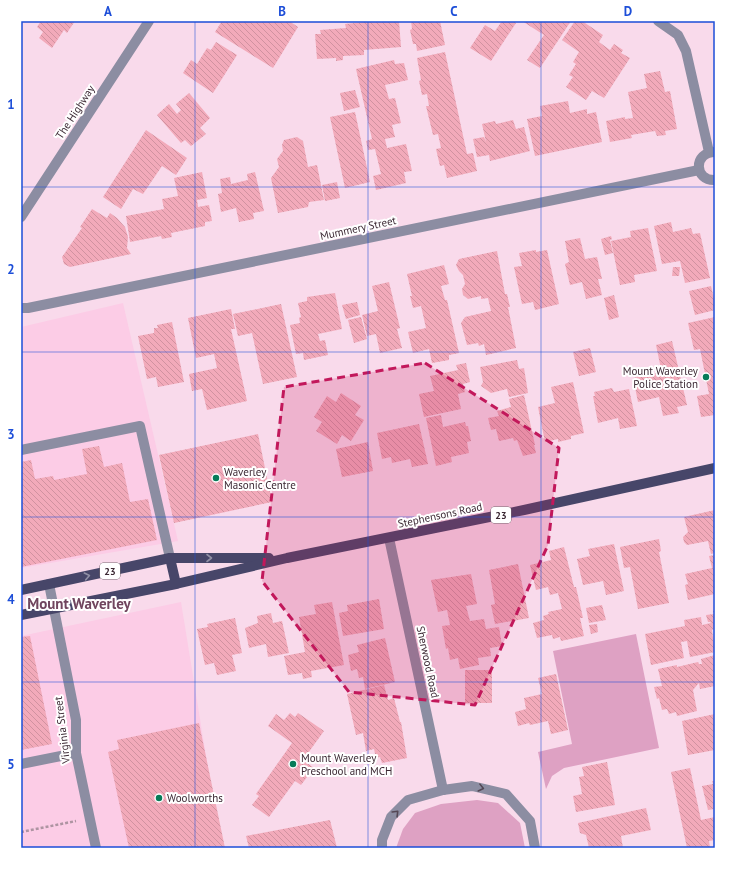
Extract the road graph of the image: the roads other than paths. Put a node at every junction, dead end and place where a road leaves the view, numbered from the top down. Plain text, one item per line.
1 (149, 21) edge
2 (658, 21) edge
3 (712, 152) edge
4 (699, 170) junction
5 (715, 180) edge
6 (21, 217) edge
7 (21, 308) edge
8 (21, 450) edge
9 (715, 468) edge
10 (390, 538) junction
11 (170, 558) junction
12 (287, 558) junction
13 (49, 584) junction
14 (176, 584) junction
15 (21, 590) edge
16 (54, 608) junction
17 (21, 615) edge
18 (76, 753) junction
19 (21, 764) edge
20 (442, 790) junction
21 (96, 848) edge
22 (382, 848) edge
23 (536, 848) edge

1 - 6 street, The Highway
2 - 3 street
3 - 4 street
4 - 5 street
4 - 7 street, Mummery Street
8 - 11 street
9 - 10 main road, Stephensons Road / 23
10 - 12 main road, Stephensons Road / 23
10 - 20 street, Sherwood Road
11 -> 12 main road, Stephensons Road / 23
13 -> 11 main road, Stephensons Road / 23
11 - 14 main road
12 - 14 main road, Stephensons Road / 23
13 - 15 main road, Stephensons Road / 23
13 - 16 street, Virginia Street
14 - 16 main road, Stephensons Road / 23
16 - 17 main road, Stephensons Road / 23
16 - 18 street, Virginia Street
18 - 19 street
18 - 21 street, Virginia Street
22 -> 20 street
20 -> 23 street

